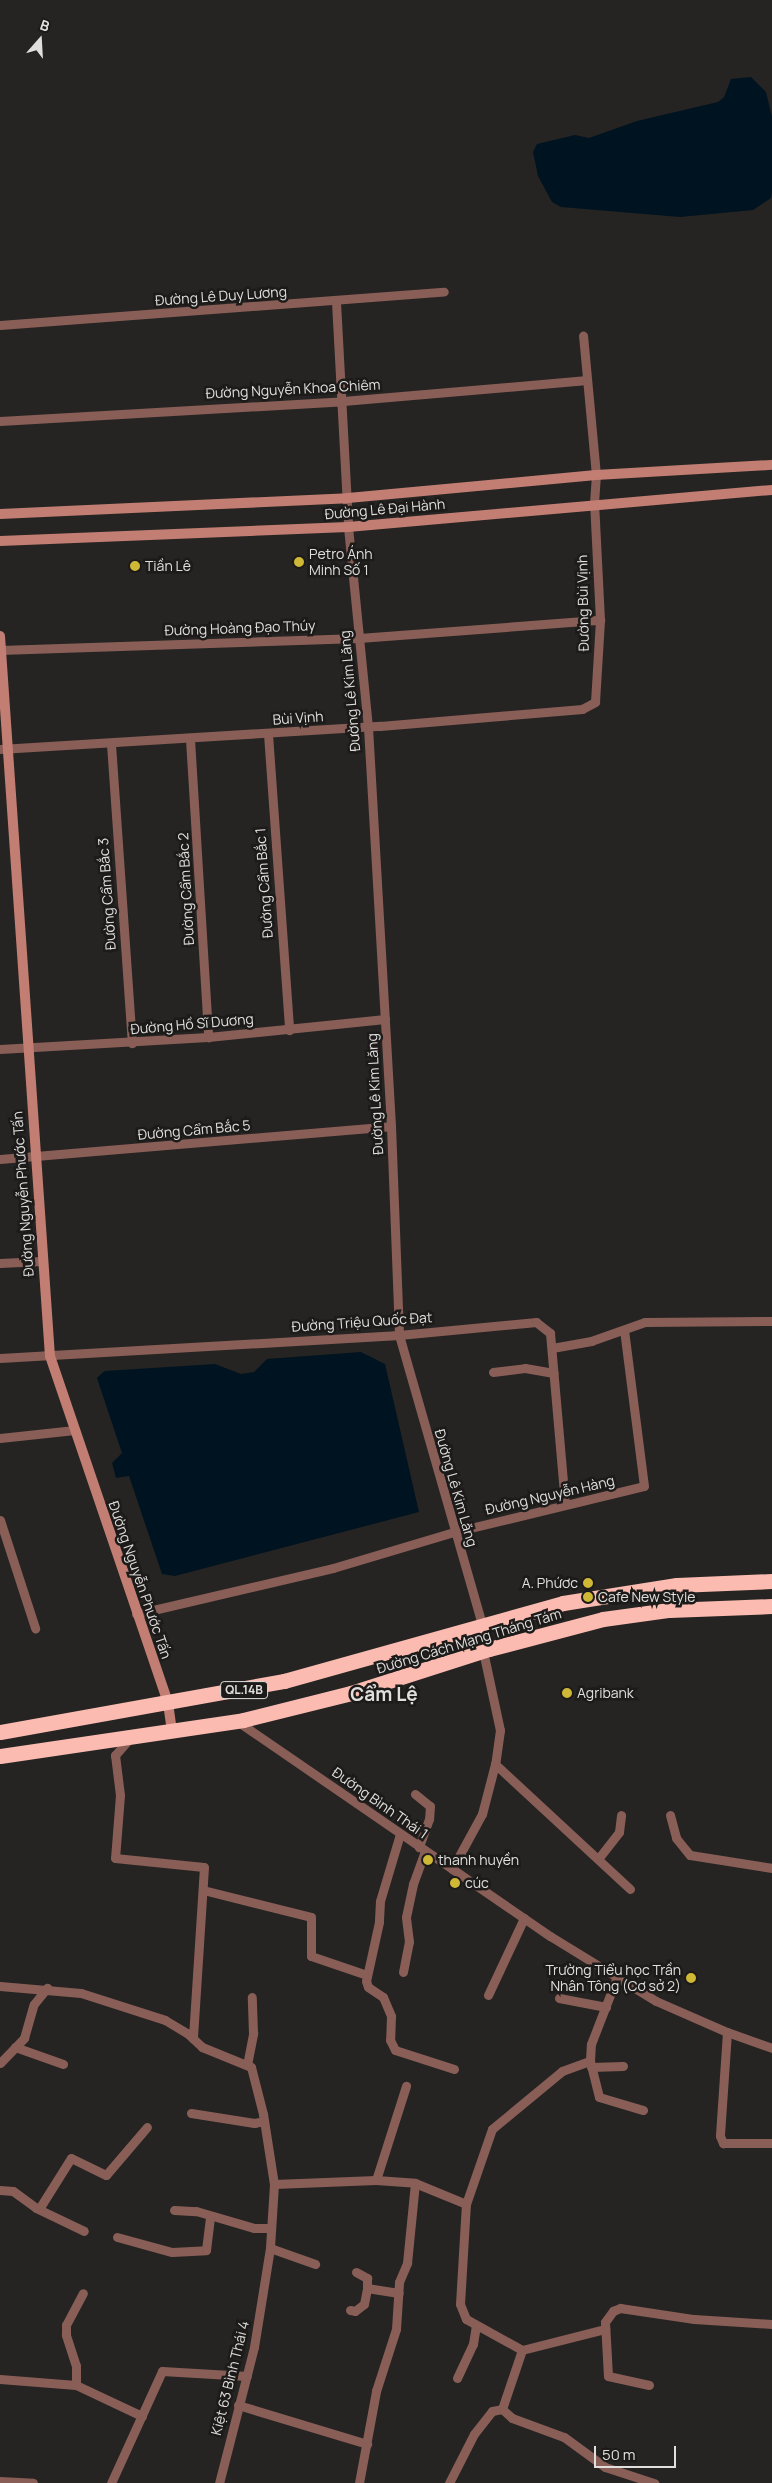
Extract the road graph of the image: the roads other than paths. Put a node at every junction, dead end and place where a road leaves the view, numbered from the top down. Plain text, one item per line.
1 (444, 292) dead end
2 (336, 302) junction
3 (0, 326) edge
4 (583, 336) dead end
5 (587, 380) junction
6 (343, 401) junction
7 (0, 421) edge
8 (772, 465) edge
9 (596, 476) junction
10 (772, 490) edge
11 (348, 498) junction
12 (594, 503) junction
13 (0, 514) edge
14 (348, 527) junction
15 (0, 541) edge
16 (600, 620) junction
17 (0, 636) edge
18 (359, 638) junction
19 (0, 650) edge
20 (595, 702) joint
21 (368, 727) junction
22 (268, 734) junction
23 (190, 739) junction
24 (111, 744) junction
25 (5, 748) edge
26 (385, 1019) junction
27 (289, 1030) junction
28 (208, 1038) junction
29 (132, 1043) junction
30 (0, 1049) edge
31 (28, 1049) junction
32 (391, 1126) junction
33 (34, 1158) junction
34 (0, 1159) edge
35 (42, 1261) junction
36 (0, 1263) edge
37 (772, 1321) edge
38 (624, 1330) junction
39 (398, 1335) junction
40 (552, 1348) junction
41 (50, 1356) junction
42 (0, 1358) edge
43 (494, 1372) dead end
44 (554, 1373) junction
45 (75, 1430) junction
46 (0, 1438) edge
47 (565, 1504) junction
48 (0, 1520) edge
49 (454, 1532) junction
50 (772, 1581) edge
51 (772, 1606) edge
52 (136, 1614) junction
53 (482, 1624) junction
54 (34, 1628) dead end
55 (486, 1650) junction
56 (168, 1703) junction
57 (237, 1721) junction
58 (172, 1731) junction
59 (0, 1732) edge
60 (130, 1738) junction
61 (0, 1756) edge
62 (495, 1764) junction
63 (416, 1794) dead end
64 (621, 1815) dead end
65 (670, 1815) dead end
66 (400, 1834) junction
67 (422, 1849) junction
68 (598, 1859) junction
69 (772, 1868) edge
70 (452, 1869) junction
71 (630, 1889) dead end
72 (203, 1890) junction
73 (524, 1918) junction
74 (403, 1972) dead end
75 (367, 1975) junction
76 (617, 1977) junction
77 (0, 1986) edge
78 (47, 1988) junction
79 (488, 1995) dead end
80 (252, 1997) dead end
81 (559, 1998) dead end
82 (606, 2007) junction
83 (727, 2032) junction
84 (194, 2039) junction
85 (15, 2047) junction
86 (772, 2048) edge
87 (0, 2063) edge
88 (63, 2064) dead end
89 (590, 2064) junction
90 (249, 2066) junction
91 (623, 2066) dead end
92 (454, 2069) dead end
93 (406, 2086) dead end
94 (643, 2110) dead end
95 (191, 2113) dead end
96 (264, 2121) junction
97 (147, 2127) dead end
98 (772, 2143) edge
99 (376, 2180) junction
100 (415, 2183) junction
101 (274, 2184) junction
102 (0, 2190) edge
103 (466, 2204) junction
104 (39, 2209) junction
105 (174, 2210) dead end
106 (210, 2216) junction
107 (271, 2228) junction
108 (84, 2231) dead end
109 (117, 2237) dead end
110 (270, 2248) junction
111 (315, 2264) dead end
112 (356, 2272) dead end
113 (367, 2288) junction
114 (399, 2293) junction
115 (83, 2294) dead end
116 (350, 2310) dead end
117 (772, 2324) edge
118 (476, 2326) junction
119 (604, 2329) junction
120 (522, 2350) junction
121 (247, 2376) junction
122 (457, 2378) dead end
123 (0, 2379) edge
124 (76, 2385) junction
125 (649, 2385) dead end
126 (238, 2405) junction
127 (502, 2409) junction
128 (142, 2416) junction
129 (367, 2444) junction
130 (0, 2481) edge
131 (33, 2483) edge
132 (111, 2483) edge
133 (219, 2483) edge
134 (359, 2483) edge
135 (449, 2483) edge
136 (654, 2483) edge

1 - 2 street, Đường Lê Duy Lương
2 - 3 street, Đường Lê Duy Lương
2 - 6 street, Đường Lê Kim Lăng
4 - 5 street, Đường Bùi Vịnh
5 - 6 street, Đường Nguyễn Khoa Chiêm
5 - 9 street, Đường Bùi Vịnh
6 - 7 street, Đường Nguyễn Khoa Chiêm
6 - 11 street, Đường Lê Kim Lăng
8 - 9 main road, Đường Lê Đại Hành
9 - 11 main road, Đường Lê Đại Hành
9 - 12 street, Đường Bùi Vịnh
10 - 12 main road, Đường Lê Đại Hành
11 - 13 main road, Đường Lê Đại Hành
11 - 14 street, Đường Lê Kim Lăng
12 - 14 main road, Đường Lê Đại Hành
12 - 16 street, Đường Bùi Vịnh
14 - 15 main road, Đường Lê Đại Hành
14 - 18 street, Đường Lê Kim Lăng
16 - 18 street, Đường Hoàng Đạo Thúy
16 - 20 street, Đường Bùi Vịnh
17 - 19 main road, Đường Nguyễn Phước Tấn
18 - 19 street, Đường Hoàng Đạo Thúy
18 - 21 street, Đường Lê Kim Lăng
19 - 25 main road, Đường Nguyễn Phước Tấn
20 - 21 street, Bùi Vịnh
21 - 22 street, Bùi Vịnh
21 - 26 street, Đường Lê Kim Lăng
22 - 23 street, Bùi Vịnh
22 - 27 street, Đường Cẩm Bắc 1
23 - 24 street, Bùi Vịnh
23 - 28 street, Đường Cẩm Bắc 2
24 - 25 street, Bùi Vịnh
24 - 29 street, Đường Cẩm Bắc 3
25 - 31 main road, Đường Nguyễn Phước Tấn
26 - 27 street, Đường Hồ Sĩ Dương
26 - 32 street, Đường Lê Kim Lăng
27 - 28 street, Đường Hồ Sĩ Dương
28 - 29 street, Đường Hồ Sĩ Dương
29 - 31 street, Đường Hồ Sĩ Dương
30 - 31 street, Đường Hồ Sĩ Dương
31 - 33 main road, Đường Nguyễn Phước Tấn
32 - 33 street, Đường Cẩm Bắc 5
32 - 39 street, Đường Lê Kim Lăng
33 - 34 street, Đường Cẩm Bắc 5
33 - 35 main road, Đường Nguyễn Phước Tấn
35 - 36 street
35 - 41 main road, Đường Nguyễn Phước Tấn
37 - 38 street
38 - 40 street
38 - 47 street, Đường Nguyễn Hàng
39 - 40 street, Đường Triệu Quốc Đạt
39 - 41 street, Đường Triệu Quốc Đạt
39 - 49 street, Đường Lê Kim Lăng
40 - 44 street, Đường Triệu Quốc Đạt
41 - 42 street, Đường Triệu Quốc Đạt
41 - 45 main road, Đường Nguyễn Phước Tấn
43 - 44 street
44 - 47 street, Đường Triệu Quốc Đạt
45 - 46 street
45 - 52 main road, Đường Nguyễn Phước Tấn
47 - 49 street, Đường Nguyễn Hàng
48 - 54 street
49 - 52 street, Đường Nguyễn Hàng
49 - 53 street, Đường Lê Kim Lăng
50 - 53 highway, Đường Cách Mạng Tháng Tám / QL.14B
51 - 55 highway, Đường Cách Mạng Tháng Tám / QL.14B
52 - 56 main road, Đường Nguyễn Phước Tấn
53 - 55 street, Đường Lê Kim Lăng
53 - 56 highway, Đường Cách Mạng Tháng Tám / QL.14B
55 - 57 highway, Đường Cách Mạng Tháng Tám / QL.14B
55 - 62 street, Đường Lê Kim Lăng
56 - 58 main road, Đường Nguyễn Phước Tấn
56 - 59 highway, Đường Cách Mạng Tháng Tám / QL.14B
57 - 58 highway, Đường Cách Mạng Tháng Tám / QL.14B
57 - 66 street, Đường Bình Thái 1
58 - 60 highway, Đường Cách Mạng Tháng Tám / QL.14B
60 - 61 highway, Đường Cách Mạng Tháng Tám / QL.14B
60 - 72 street
62 - 68 street
62 - 70 street, Đường Lê Kim Lăng
63 - 67 street
64 - 68 street
65 - 69 street
66 - 67 street, Đường Bình Thái 1
66 - 75 street
67 - 70 street, Đường Bình Thái 1
67 - 74 street
68 - 71 street
70 - 73 street, Đường Bình Thái 1
72 - 75 street
72 - 84 street
73 - 76 street, Đường Bình Thái 1
73 - 79 street
75 - 92 street
76 - 82 street
76 - 83 street, Đường Bình Thái 1
77 - 78 street
78 - 84 street
78 - 85 street
80 - 90 street
81 - 82 street
82 - 89 street
83 - 86 street, Đường Bình Thái 1
83 - 98 street
84 - 90 street
85 - 87 street
85 - 88 street
89 - 91 street
89 - 94 street
89 - 103 street
90 - 96 street, Kiệt 63 Bình Thái 4
93 - 99 street
95 - 96 street
96 - 101 street, Kiệt 63 Bình Thái 4
97 - 104 street
99 - 100 street
99 - 101 street
100 - 103 street
100 - 114 street
101 - 107 street, Kiệt 63 Bình Thái 4
102 - 104 street
103 - 118 street
104 - 108 street
105 - 106 street
106 - 107 street
106 - 109 street
107 - 110 street, Kiệt 63 Bình Thái 4
110 - 111 street
110 - 121 street, Kiệt 63 Bình Thái 4
112 - 113 street
113 - 114 street
113 - 116 street
114 - 129 street
115 - 124 street
117 - 119 street
118 - 120 street
118 - 122 street
119 - 120 street
119 - 125 street
120 - 127 street
121 - 126 street, Kiệt 63 Bình Thái 4
121 - 128 street
123 - 124 street
124 - 128 street
126 - 129 street
126 - 133 street, Kiệt 63 Bình Thái 4
127 - 135 street
127 - 136 street
128 - 132 street
129 - 134 street
130 - 131 street

